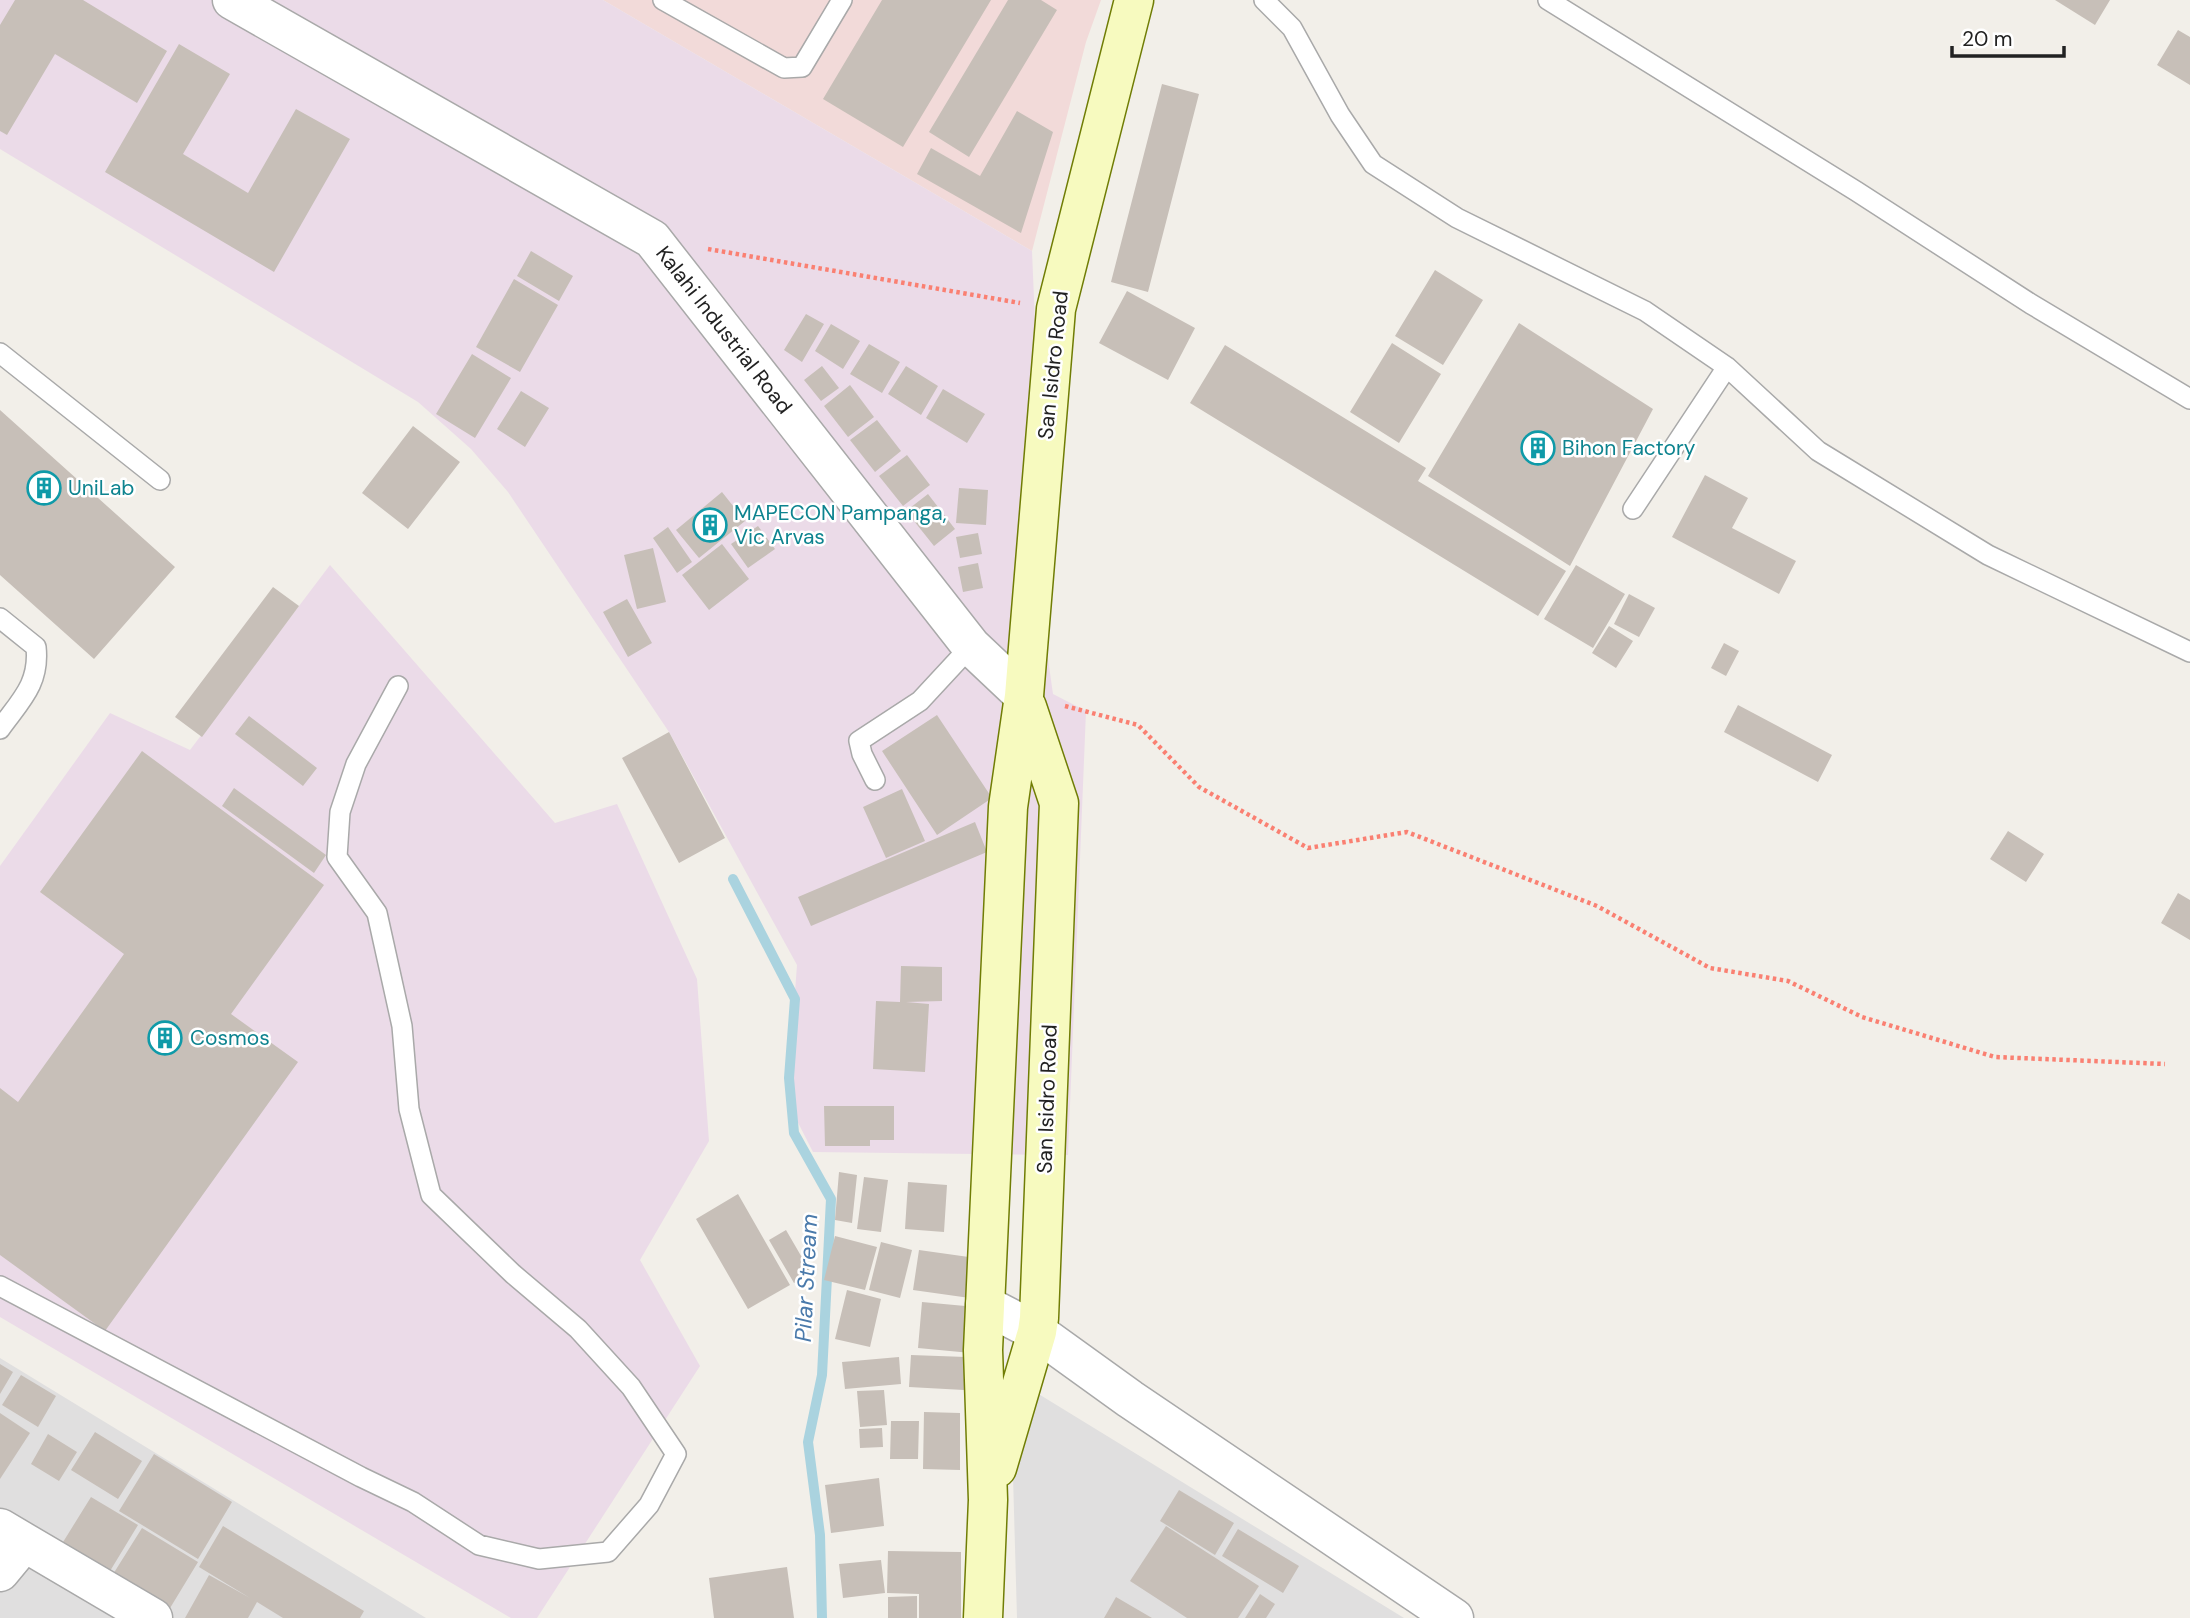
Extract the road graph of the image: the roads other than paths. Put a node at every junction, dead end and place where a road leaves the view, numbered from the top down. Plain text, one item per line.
1 (232, 0) edge
2 (663, 0) edge
3 (842, 0) edge
4 (1264, 0) edge
5 (1548, 0) edge
6 (1130, 1) edge
7 (0, 353) edge
8 (1727, 367) junction
9 (2190, 399) edge
10 (160, 480) dead end
11 (1633, 509) dead end
12 (0, 618) edge
13 (971, 646) junction
14 (2190, 652) edge
15 (398, 685) dead end
16 (1024, 696) junction
17 (0, 729) edge
18 (875, 780) dead end
19 (0, 1286) edge
20 (985, 1305) junction
21 (1037, 1332) junction
22 (988, 1500) junction
23 (8, 1548) edge
24 (153, 1618) edge
25 (983, 1618) edge
26 (1454, 1618) edge

1 - 13 street, Kalahi Industrial Road
2 - 3 lane
4 - 8 lane
5 - 9 lane
6 - 16 main road, San Isidro Road
7 - 10 lane
8 - 11 lane
8 - 14 lane
12 - 17 lane
13 - 16 street, Kalahi Industrial Road
13 - 18 lane
15 - 19 lane
16 - 20 main road, San Isidro Road
16 - 21 main road, San Isidro Road
20 - 21 street
20 - 22 main road, San Isidro Road
21 - 22 main road, San Isidro Road
21 - 26 street
22 - 25 main road, San Isidro Road
23 - 24 street

